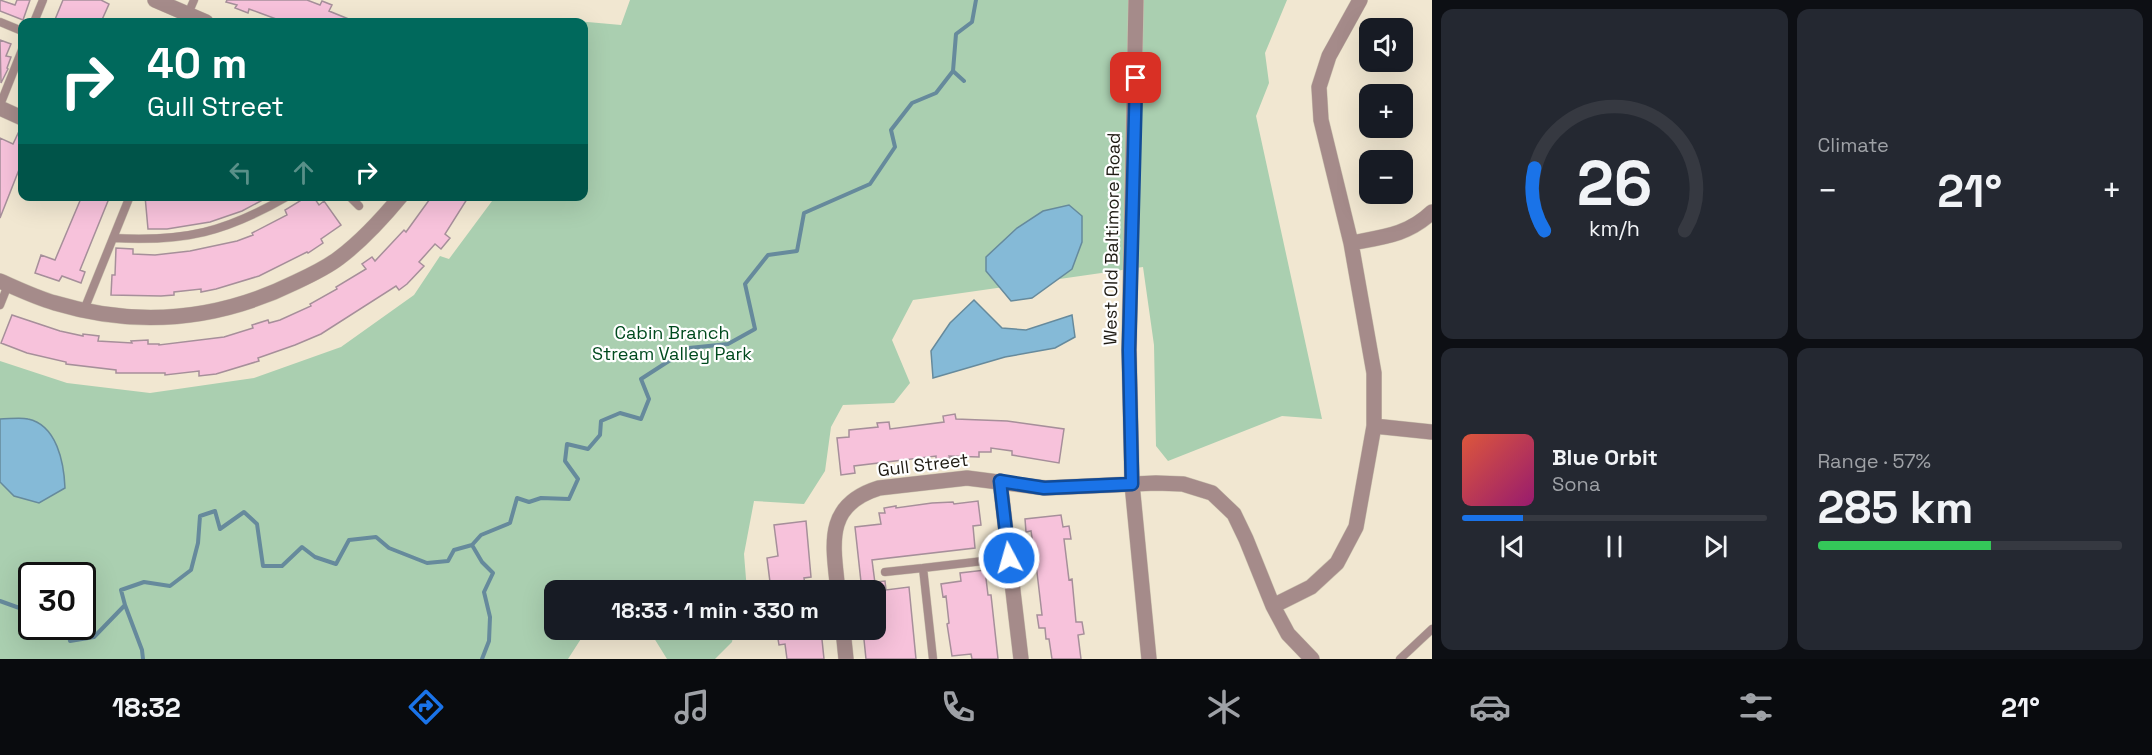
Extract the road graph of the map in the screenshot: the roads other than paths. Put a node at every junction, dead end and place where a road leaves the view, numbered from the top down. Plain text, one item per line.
1 (43, 0) edge
2 (155, 0) edge
3 (1136, 0) edge
4 (1360, 0) edge
5 (191, 7) edge
6 (36, 18) edge
7 (0, 22) edge
8 (18, 29) edge
9 (18, 60) edge
10 (0, 107) edge
11 (18, 116) edge
12 (128, 201) edge
13 (279, 201) edge
14 (354, 201) edge
15 (396, 201) edge
16 (359, 206) dead end
17 (1432, 212) edge
18 (113, 238) junction
19 (1351, 243) junction
20 (4, 283) edge
21 (0, 305) edge
22 (84, 310) junction
23 (1374, 426) junction
24 (1432, 432) edge
25 (1000, 481) junction
26 (1132, 484) junction
27 (1009, 558) junction
28 (923, 568) junction
29 (885, 572) dead end
30 (837, 580) edge
31 (1273, 606) junction
32 (1432, 629) edge
33 (844, 640) edge
34 (846, 659) edge
35 (933, 659) edge
36 (1021, 659) edge
37 (1149, 659) edge
38 (1312, 659) edge
39 (1400, 659) edge

1 - 6 lane
2 - 5 street
3 - 26 street, West Old Baltimore Road
4 - 19 street
7 - 8 lane
9 - 10 lane
10 - 11 street
12 - 18 lane
13 - 18 lane
14 - 16 lane
15 - 22 street
17 - 19 street
18 - 22 lane
19 - 23 street
20 - 21 lane
20 - 22 street
23 - 24 street
23 - 31 street
25 - 26 street, Gull Street
25 - 27 street
25 - 30 street, Gull Street
26 - 31 street, Gull Street
26 - 37 street, West Old Baltimore Road
27 - 28 lane
27 - 36 street
28 - 29 lane
28 - 35 lane
31 - 38 street, Gull Street
32 - 39 lane
33 - 34 street

